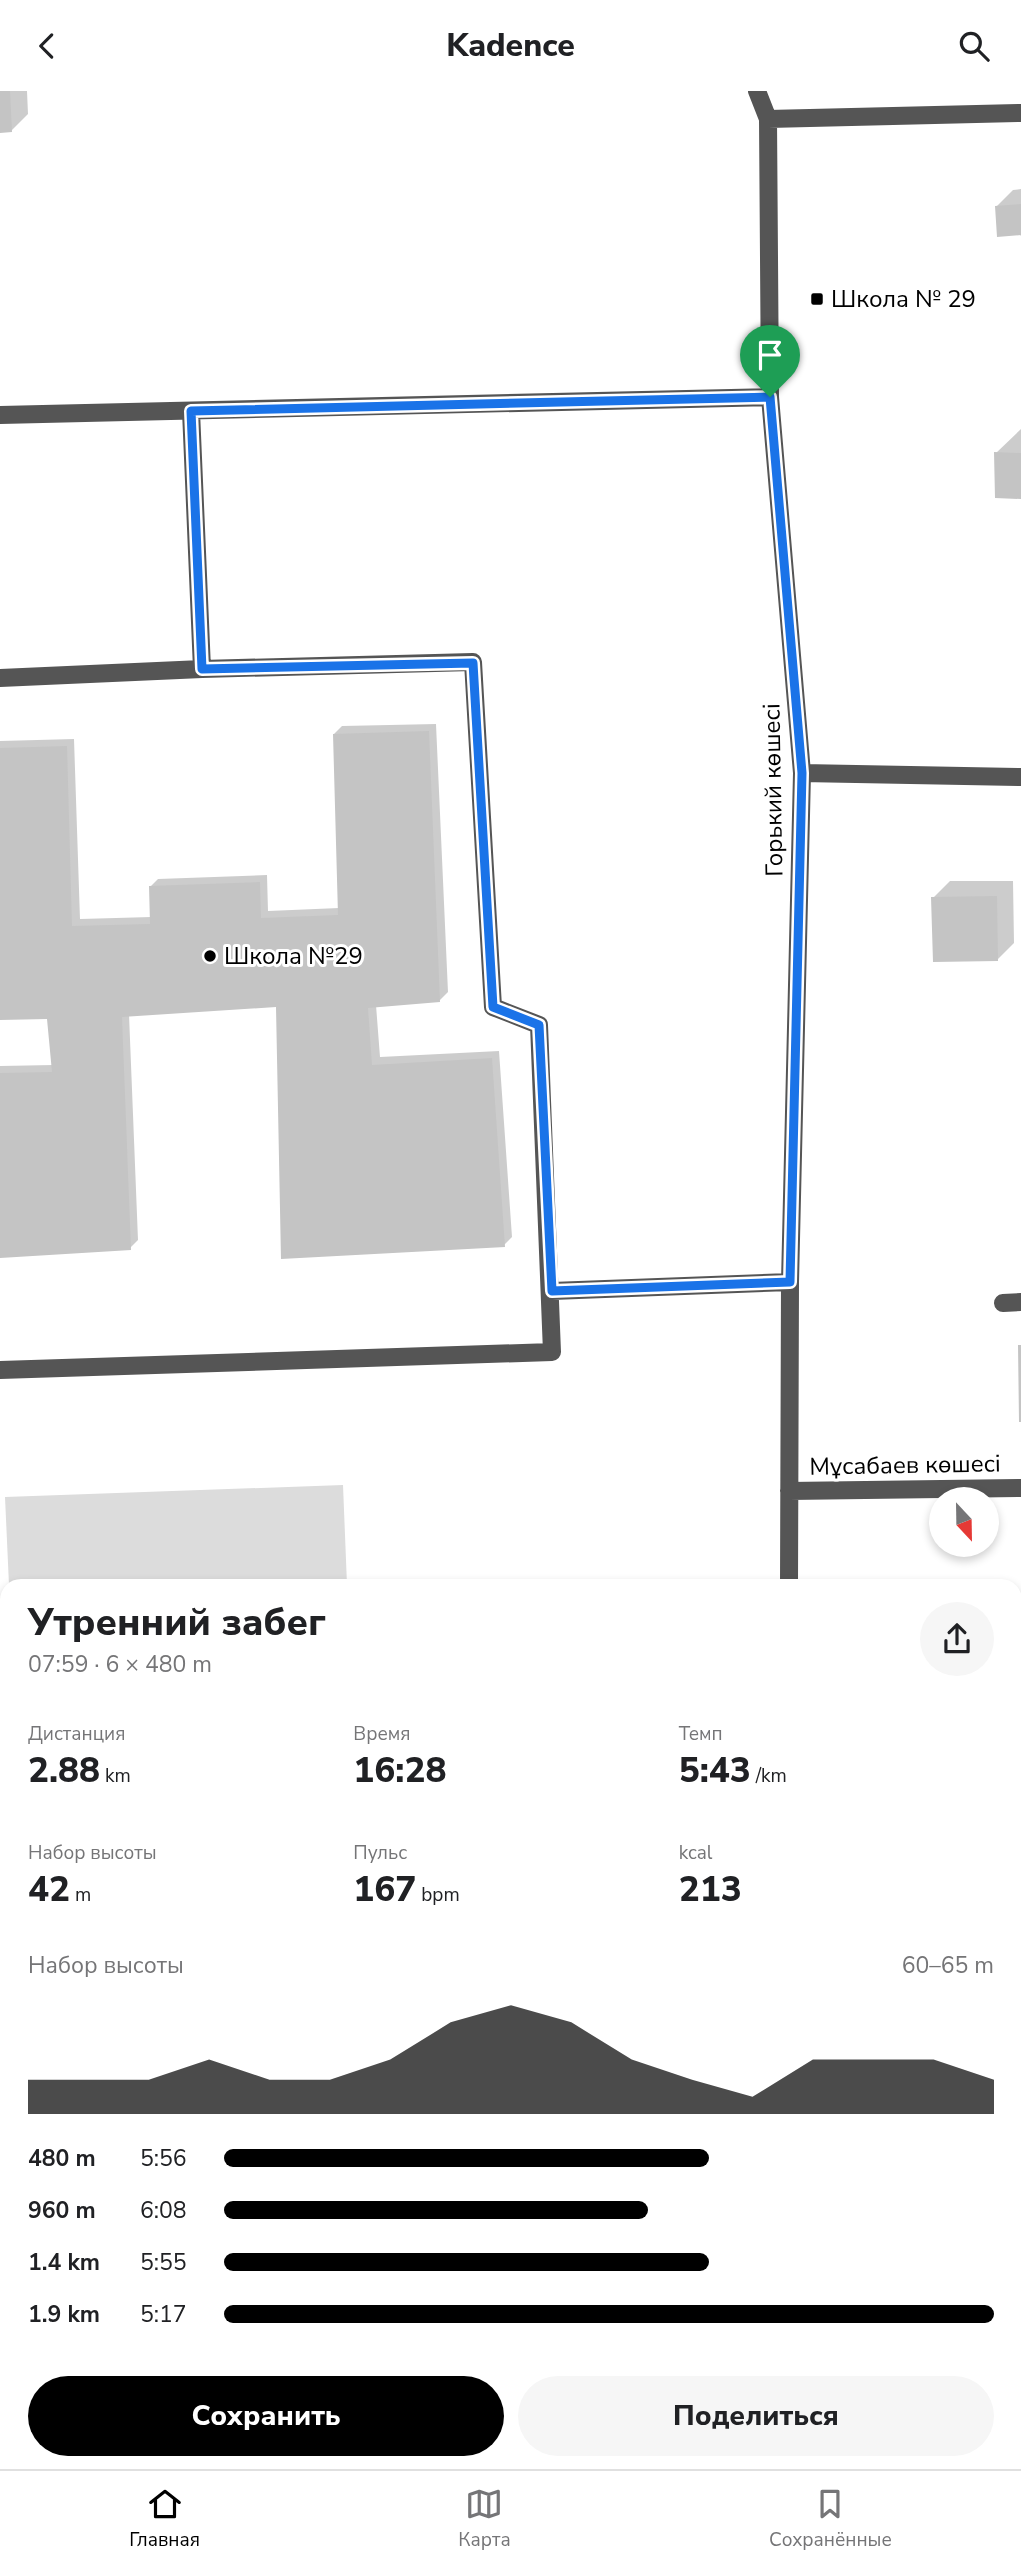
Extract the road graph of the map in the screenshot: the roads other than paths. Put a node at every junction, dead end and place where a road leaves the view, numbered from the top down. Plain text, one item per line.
1 (757, 91) edge
2 (1021, 113) edge
3 (768, 119) junction
4 (770, 397) junction
5 (191, 411) junction
6 (0, 415) edge
7 (202, 669) junction
8 (0, 678) edge
9 (802, 773) junction
10 (1021, 777) edge
11 (790, 1282) junction
12 (552, 1291) junction
13 (0, 1370) edge
14 (1021, 1488) edge
15 (789, 1491) junction
16 (789, 1579) edge

1 - 3 street, Горький көшесі
2 - 3 street
3 - 4 street, Горький көшесі
4 - 5 street
4 - 9 street, Горький көшесі
5 - 6 street
5 - 7 street
7 - 8 street
7 - 12 street
9 - 10 street
9 - 11 street, Горький көшесі
11 - 12 street
11 - 15 street, Горький көшесі
12 - 13 street
14 - 15 street, Мұсабаев көшесі
15 - 16 street, Горький көшесі

